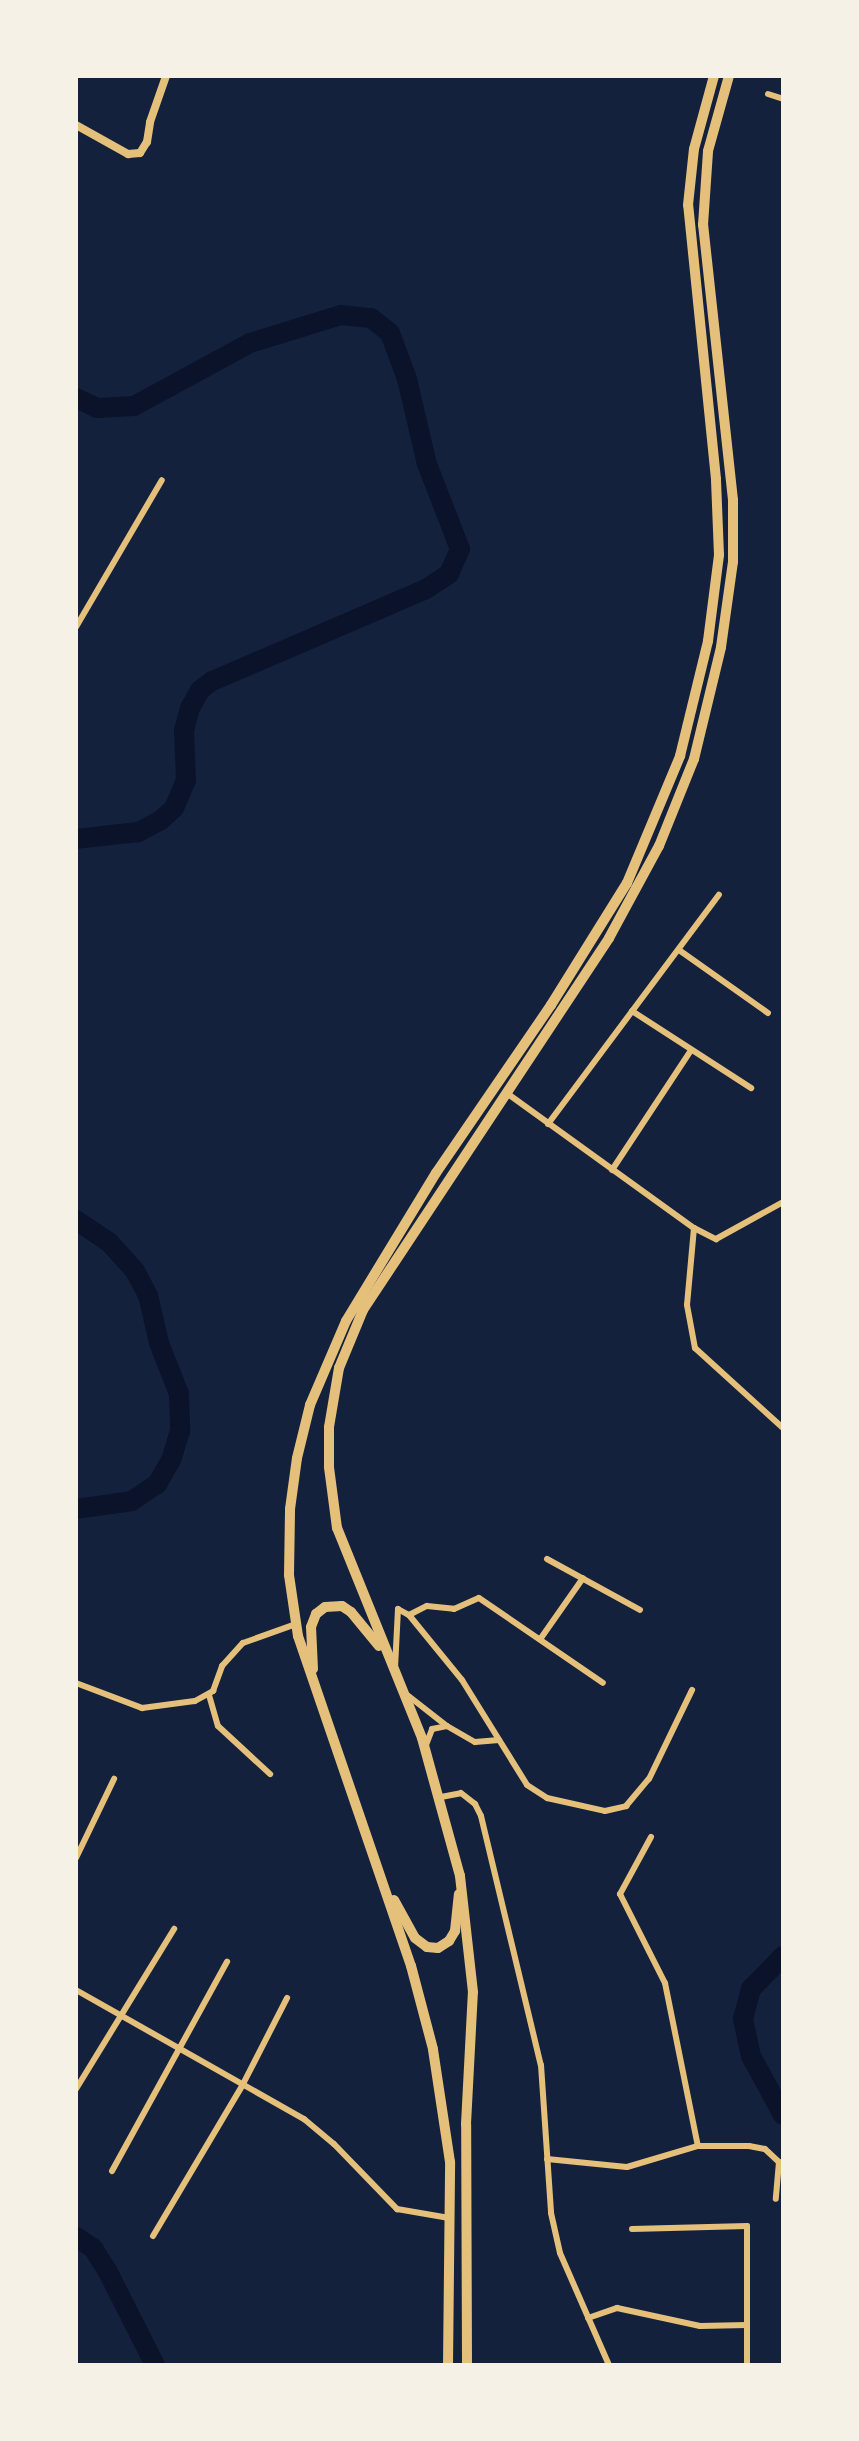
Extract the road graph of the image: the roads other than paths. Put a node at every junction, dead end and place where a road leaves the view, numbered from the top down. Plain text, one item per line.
1 (166, 76) edge
2 (714, 76) edge
3 (729, 76) edge
4 (768, 94) dead end
5 (783, 99) edge
6 (76, 125) edge
7 (162, 480) dead end
8 (76, 627) edge
9 (719, 895) dead end
10 (679, 950) junction
11 (632, 1011) junction
12 (768, 1013) dead end
13 (691, 1050) junction
14 (751, 1088) dead end
15 (508, 1094) junction
16 (548, 1124) junction
17 (612, 1170) junction
18 (783, 1202) edge
19 (694, 1228) junction
20 (783, 1428) edge
21 (547, 1559) dead end
22 (583, 1578) junction
23 (640, 1610) dead end
24 (409, 1615) junction
25 (296, 1624) junction
26 (541, 1638) junction
27 (388, 1657) junction
28 (395, 1670) junction
29 (76, 1683) edge
30 (603, 1683) dead end
31 (314, 1686) junction
32 (692, 1690) dead end
33 (404, 1692) junction
34 (209, 1695) junction
35 (447, 1726) junction
36 (499, 1740) junction
37 (425, 1749) junction
38 (270, 1774) dead end
39 (114, 1779) dead end
40 (441, 1797) junction
41 (651, 1837) dead end
42 (76, 1858) edge
43 (380, 1874) junction
44 (460, 1876) junction
45 (174, 1929) dead end
46 (227, 1962) dead end
47 (76, 1990) edge
48 (287, 1998) dead end
49 (120, 2016) junction
50 (178, 2051) junction
51 (242, 2086) junction
52 (76, 2089) edge
53 (698, 2146) junction
54 (547, 2159) junction
55 (112, 2171) dead end
56 (776, 2199) dead end
57 (451, 2218) junction
58 (632, 2229) dead end
59 (153, 2236) dead end
60 (588, 2318) junction
61 (747, 2325) junction
62 (448, 2365) edge
63 (467, 2365) edge
64 (609, 2365) edge
65 (747, 2365) edge

1 - 6 street
2 - 25 main road
3 - 15 main road
4 - 5 street
7 - 8 street
9 - 10 street
10 - 11 street
10 - 12 street
11 - 13 street
11 - 16 street
13 - 14 street
13 - 17 street
15 - 16 street
15 - 27 main road
16 - 17 street
17 - 19 street
18 - 19 street
19 - 20 street
21 - 22 street
22 - 23 street
22 - 26 street
24 - 26 street
24 - 28 street
24 - 36 street
25 - 31 main road
25 - 34 street
26 - 30 street
27 - 28 main road
27 - 31 main road
28 - 33 main road
29 - 34 street
31 - 43 main road
32 - 36 street
33 - 35 street
33 - 37 main road
34 - 38 street
35 - 36 street
35 - 37 street
37 - 40 main road
39 - 42 street
40 - 44 main road
40 - 54 street
41 - 53 street
43 - 44 main road
43 - 57 main road
44 - 63 main road
45 - 49 street
46 - 50 street
47 - 49 street
48 - 51 street
49 - 50 street
49 - 52 street
50 - 51 street
50 - 55 street
51 - 57 street
51 - 59 street
53 - 54 street
53 - 56 street
54 - 60 street
57 - 62 main road
58 - 61 street
60 - 61 street
60 - 64 street
61 - 65 street

